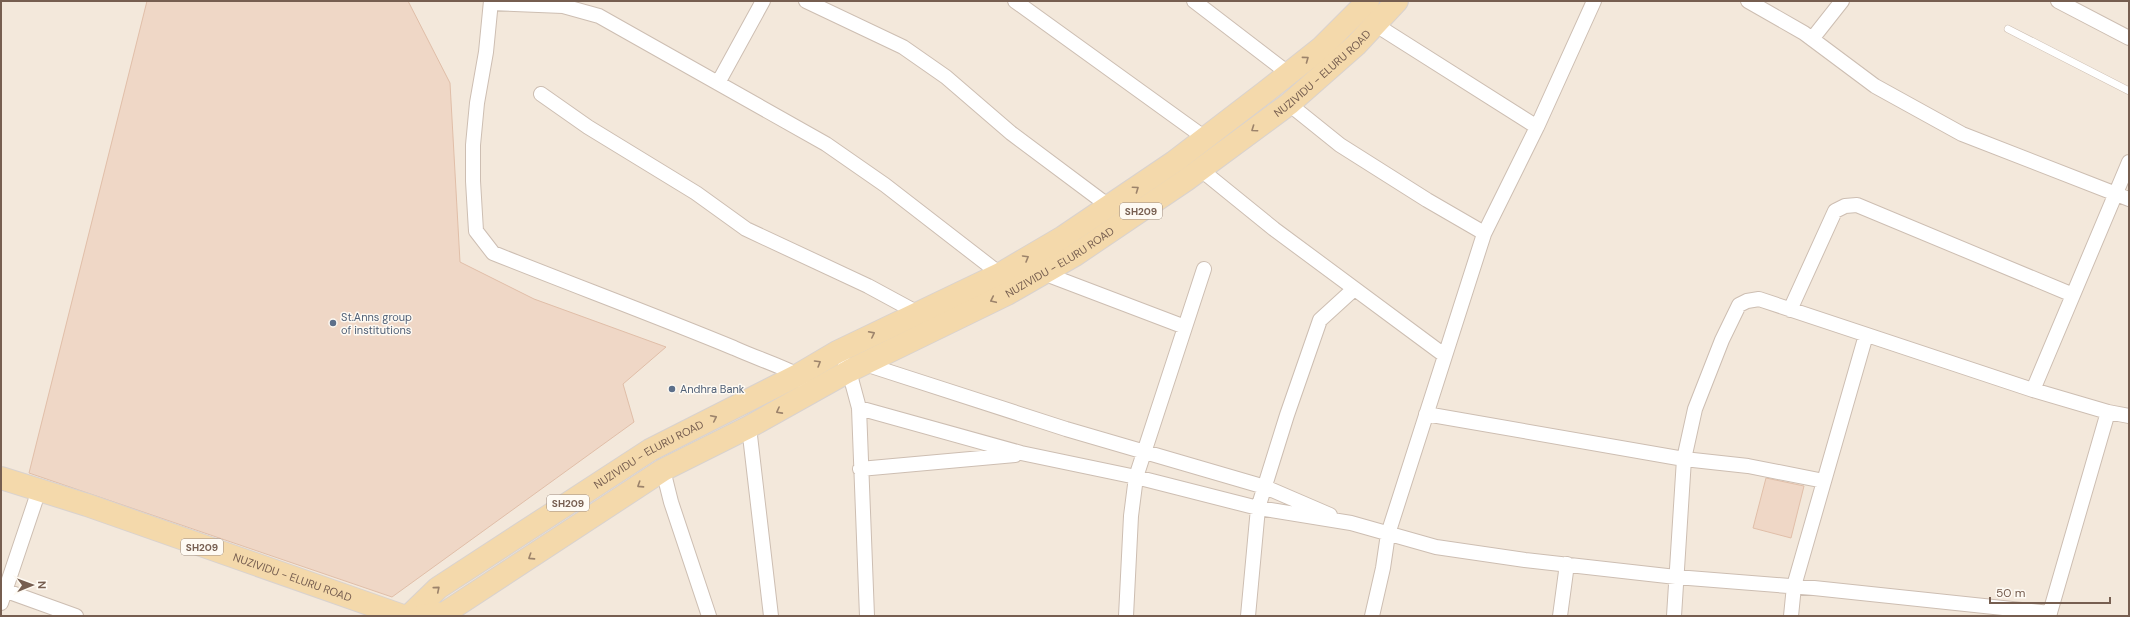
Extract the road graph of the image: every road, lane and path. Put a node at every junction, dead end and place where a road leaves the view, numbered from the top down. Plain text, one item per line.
1 (763, 1) edge
2 (806, 1) edge
3 (1015, 1) edge
4 (1194, 1) edge
5 (1368, 1) edge
6 (1748, 1) edge
7 (1842, 1) edge
8 (2058, 1) edge
9 (489, 2) edge
10 (1396, 2) edge
11 (1588, 3) edge
12 (1376, 25) junction
13 (2008, 29) dead end
14 (2129, 38) edge
15 (1812, 39) junction
16 (1288, 73) junction
17 (718, 83) junction
18 (2129, 91) edge
19 (541, 94) dead end
20 (1289, 104) junction
21 (1537, 127) junction
22 (1205, 138) junction
23 (2129, 162) edge
24 (1200, 169) junction
25 (2115, 195) junction
26 (2129, 199) edge
27 (1110, 207) junction
28 (1484, 233) junction
29 (1204, 269) dead end
30 (1043, 273) junction
31 (1000, 274) junction
32 (1354, 289) junction
33 (2073, 295) junction
34 (1790, 310) junction
35 (916, 312) junction
36 (1185, 328) junction
37 (1866, 335) junction
38 (837, 352) junction
39 (1444, 355) junction
40 (857, 367) junction
41 (798, 375) junction
42 (2033, 390) junction
43 (808, 395) junction
44 (859, 408) junction
45 (2108, 412) junction
46 (1426, 414) junction
47 (2129, 416) edge
48 (749, 427) junction
49 (1143, 452) junction
50 (1026, 454) junction
51 (1684, 459) junction
52 (860, 469) junction
53 (663, 470) junction
54 (1136, 477) junction
55 (1, 478) edge
56 (1824, 481) junction
57 (1265, 487) junction
58 (38, 490) junction
59 (1258, 508) junction
60 (1351, 523) junction
61 (1388, 534) junction
62 (1567, 564) junction
63 (1676, 576) junction
64 (1794, 586) junction
65 (3, 594) edge
66 (2050, 614) edge
67 (76, 616) edge
68 (403, 616) edge
69 (409, 616) edge
70 (422, 616) edge
71 (709, 616) edge
72 (771, 616) edge
73 (867, 616) edge
74 (1126, 616) edge
75 (1248, 616) edge
76 (1372, 616) edge
77 (1560, 616) edge
78 (1674, 616) edge
79 (1792, 616) edge

1 - 17 street
2 - 27 street
3 - 22 street
4 - 16 street
16 -> 5 main road, NUZIVIDU - ELURU ROAD / SH209
6 - 15 street
7 - 15 street
8 - 14 street
9 - 17 street
9 - 41 street
10 - 12 main road, NUZIVIDU - ELURU ROAD / SH209
11 - 21 street
12 - 20 main road, NUZIVIDU - ELURU ROAD / SH209
12 - 21 street
13 - 18 lane
15 - 25 street
16 - 22 main road, NUZIVIDU - ELURU ROAD / SH209
17 - 31 street
19 - 35 street
20 -> 24 main road, NUZIVIDU - ELURU ROAD / SH209
20 - 28 street
21 - 28 street
27 -> 22 main road, NUZIVIDU - ELURU ROAD / SH209
23 - 25 street
24 - 30 main road, NUZIVIDU - ELURU ROAD / SH209
24 - 32 street
25 - 26 street
25 - 33 street
31 -> 27 main road, NUZIVIDU - ELURU ROAD / SH209
28 - 39 street
29 - 36 street
30 - 36 street
30 -> 40 main road, NUZIVIDU - ELURU ROAD / SH209
31 - 35 main road, NUZIVIDU - ELURU ROAD / SH209
32 - 39 street
32 - 57 street
33 - 34 street
33 - 42 street
34 - 37 street
34 - 51 street
38 -> 35 main road, NUZIVIDU - ELURU ROAD / SH209
36 - 49 street
37 - 42 street
37 - 56 street
38 - 40 street
41 -> 38 main road, NUZIVIDU - ELURU ROAD
39 - 46 street
40 - 43 main road, NUZIVIDU - ELURU ROAD
40 - 44 street
40 - 49 street
41 - 43 street
69 -> 41 main road, NUZIVIDU - ELURU ROAD / SH209
42 - 45 street
43 -> 48 main road, NUZIVIDU - ELURU ROAD
44 - 50 street
44 - 52 street
45 - 47 street
45 - 66 street
46 - 51 street
46 - 61 street
48 - 53 main road, NUZIVIDU - ELURU ROAD
48 - 72 street
49 - 54 street
49 - 57 street
50 - 52 street
50 - 54 street
51 - 56 street
51 - 63 street
52 - 73 street
53 -> 70 main road, NUZIVIDU - ELURU ROAD
53 - 71 street
54 - 59 street
54 - 74 street
55 - 58 main road, NUZIVIDU - ELURU ROAD / SH209
56 - 64 street
57 - 59 street
57 - 60 street
58 - 65 street
58 - 68 main road, NUZIVIDU - ELURU ROAD / SH209
59 - 60 street
59 - 75 street
60 - 61 street
61 - 62 street
61 - 76 street
62 - 63 street
62 - 77 street
63 - 64 street
63 - 78 street
64 - 66 street
64 - 79 street
65 - 67 street

